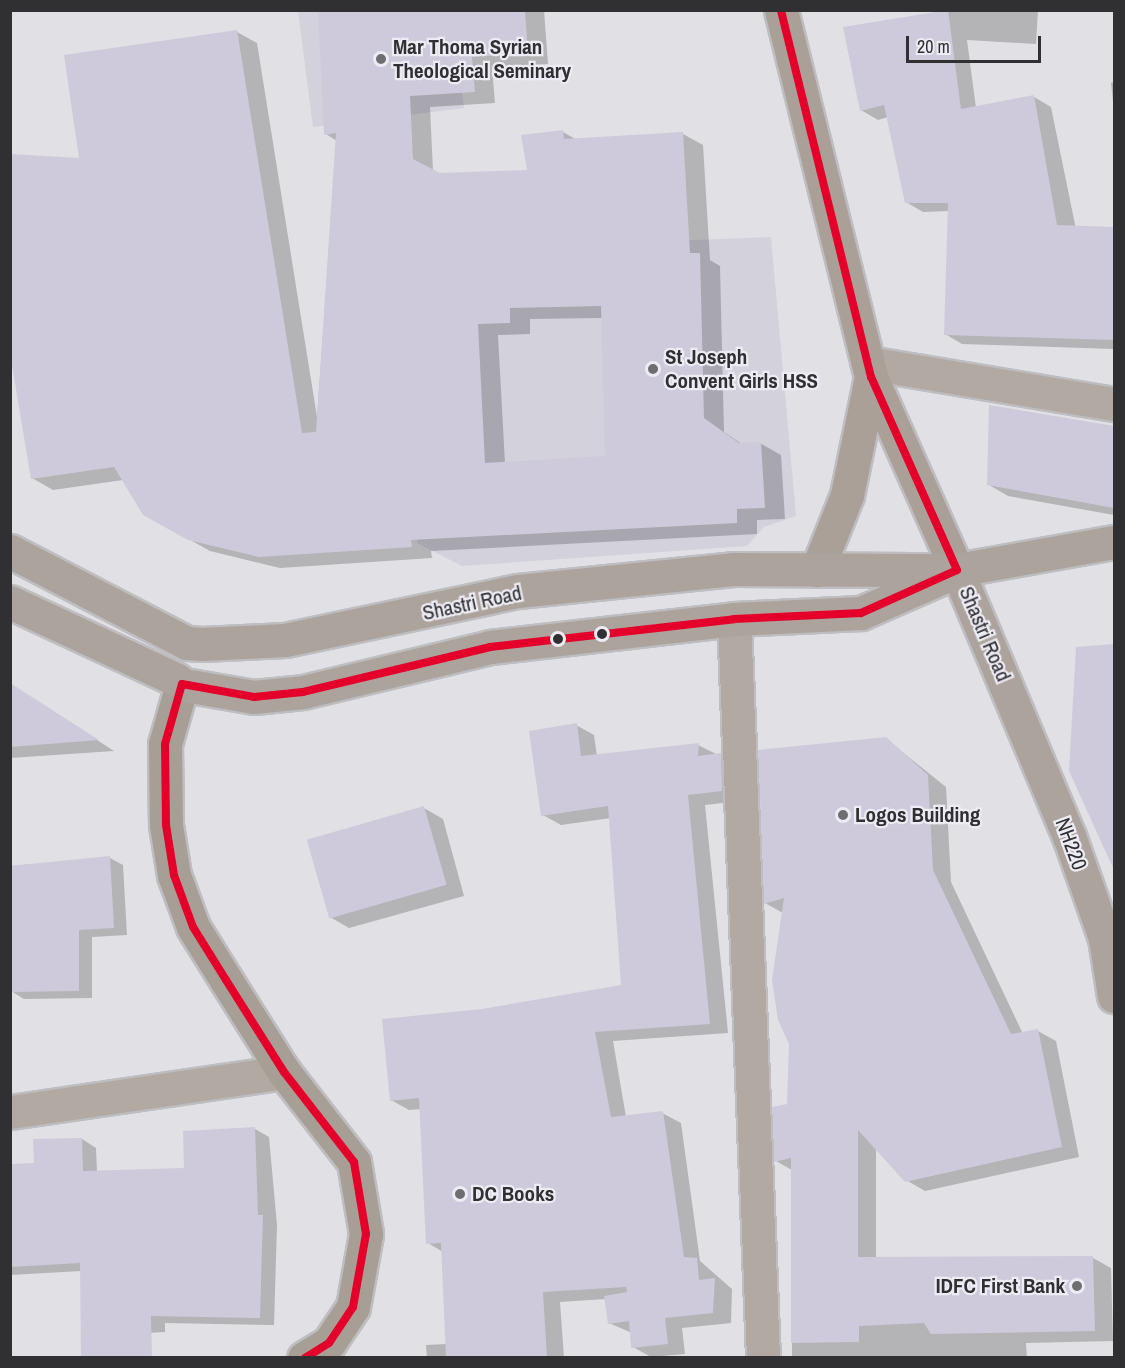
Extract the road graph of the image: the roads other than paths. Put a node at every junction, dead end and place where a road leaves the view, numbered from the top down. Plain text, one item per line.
1 (781, 10) edge
2 (869, 370) junction
3 (1114, 404) edge
4 (1114, 542) edge
5 (10, 551) edge
6 (817, 570) junction
7 (957, 570) junction
8 (10, 602) edge
9 (734, 619) junction
10 (195, 643) junction
11 (183, 684) junction
12 (1012, 697) joint
13 (1114, 996) edge
14 (284, 1072) junction
15 (10, 1112) edge
16 (304, 1358) edge
17 (763, 1358) edge

1 - 2 main road
2 - 3 street
2 - 6 main road
2 - 7 main road
4 - 7 highway
5 - 10 highway
6 - 7 highway, Shastri Road
6 - 10 highway, Shastri Road
7 - 9 highway, Shastri Road
7 - 12 highway, Shastri Road
8 - 11 highway, Shastri Road
9 - 11 highway, Shastri Road
9 - 17 street
10 - 11 highway
11 - 14 main road
12 - 13 highway, NH220
14 - 15 street
14 - 16 main road

